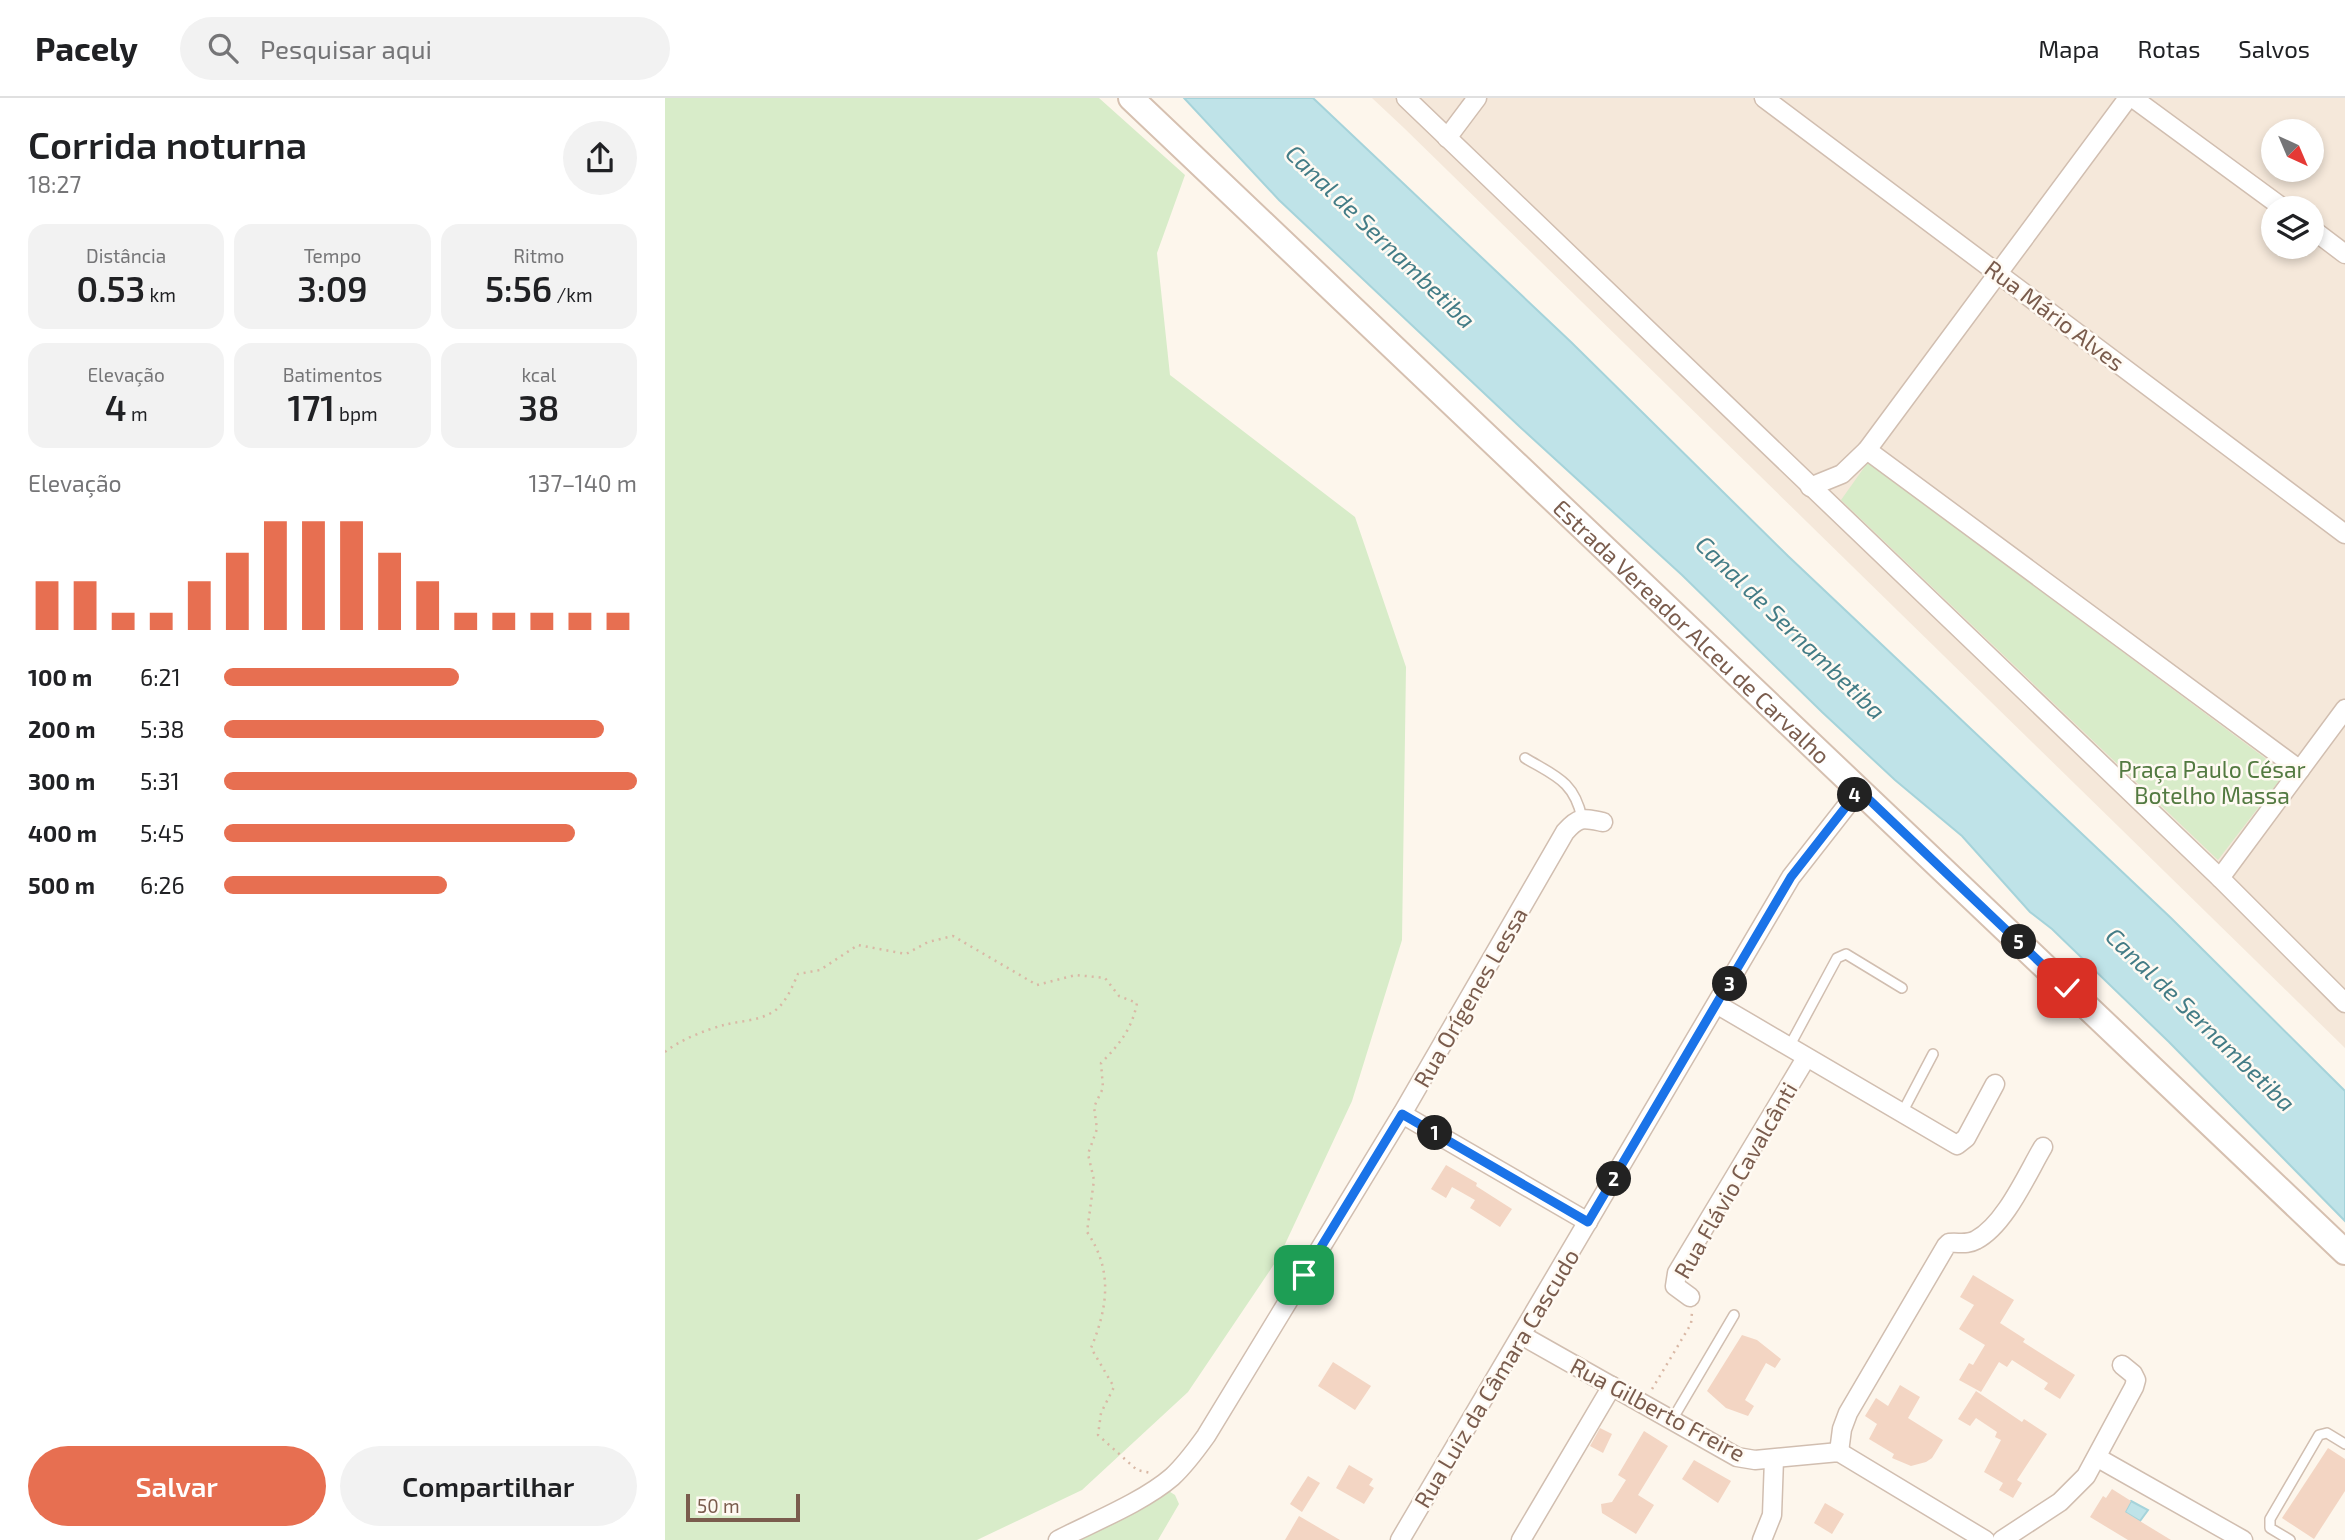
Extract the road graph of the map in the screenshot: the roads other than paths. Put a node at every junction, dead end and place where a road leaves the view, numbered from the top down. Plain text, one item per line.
1 (1131, 98) edge
2 (1405, 98) edge
3 (1478, 98) edge
4 (1764, 98) edge
5 (2127, 98) edge
6 (2133, 98) edge
7 (1447, 138) junction
8 (2267, 196) edge
9 (2324, 238) edge
10 (2345, 254) edge
11 (1998, 272) junction
12 (1867, 450) junction
13 (1811, 487) junction
14 (2345, 534) edge
15 (2345, 709) edge
16 (1525, 758) dead end
17 (2300, 770) junction
18 (1859, 790) junction
19 (1582, 818) junction
20 (1603, 822) dead end
21 (2220, 878) junction
22 (1902, 988) dead end
23 (2345, 1003) edge
24 (1718, 1005) junction
25 (1789, 1047) junction
26 (1933, 1054) dead end
27 (1806, 1058) junction
28 (1995, 1084) dead end
29 (1902, 1113) junction
30 (1402, 1114) junction
31 (2043, 1147) dead end
32 (1588, 1222) junction
33 (2345, 1252) edge
34 (1690, 1297) road end
35 (1734, 1315) dead end
36 (1523, 1336) junction
37 (2122, 1364) dead end
38 (1612, 1386) junction
39 (1672, 1420) junction
40 (2345, 1444) edge
41 (1839, 1452) junction
42 (2098, 1458) junction
43 (1774, 1460) junction
44 (1058, 1540) edge
45 (1401, 1540) edge
46 (1521, 1540) edge
47 (1762, 1540) edge
48 (1985, 1540) edge
49 (2002, 1540) edge
50 (2243, 1540) edge
51 (2290, 1540) edge

1 - 18 street, Estrada Vereador Alceu de Carvalho
2 - 7 street
3 - 7 street
4 - 11 street, Rua Mário Alves
5 - 11 street
6 - 8 street
7 - 13 street
9 - 10 street
11 - 12 street
11 - 14 street, Rua Mário Alves
12 - 13 street
12 - 17 street
13 - 21 street
15 - 17 street
16 - 19 lane
17 - 21 street
18 - 24 street, Rua Luiz da Câmara Cascudo
18 - 33 street, Estrada Vereador Alceu de Carvalho
19 - 20 street
19 - 30 street, Rua Orígenes Lessa
21 - 23 street
22 - 25 lane
24 - 25 street
24 - 32 street, Rua Luiz da Câmara Cascudo
25 - 27 street
26 - 29 lane
27 - 29 street
27 - 34 street, Rua Flávio Cavalcânti
28 - 29 street
30 - 32 street
30 - 44 street, Rua Orígenes Lessa
31 - 41 street
32 - 36 street, Rua Luiz da Câmara Cascudo
35 - 39 lane
36 - 38 street, Rua Gilberto Freire
36 - 45 street, Rua Luiz da Câmara Cascudo
37 - 42 street
38 - 39 street, Rua Gilberto Freire
38 - 46 street
39 - 43 street, Rua Gilberto Freire
40 - 51 lane
41 - 43 street, Rua Gilberto Freire
41 - 48 street
42 - 49 street
42 - 50 street
43 - 47 street

